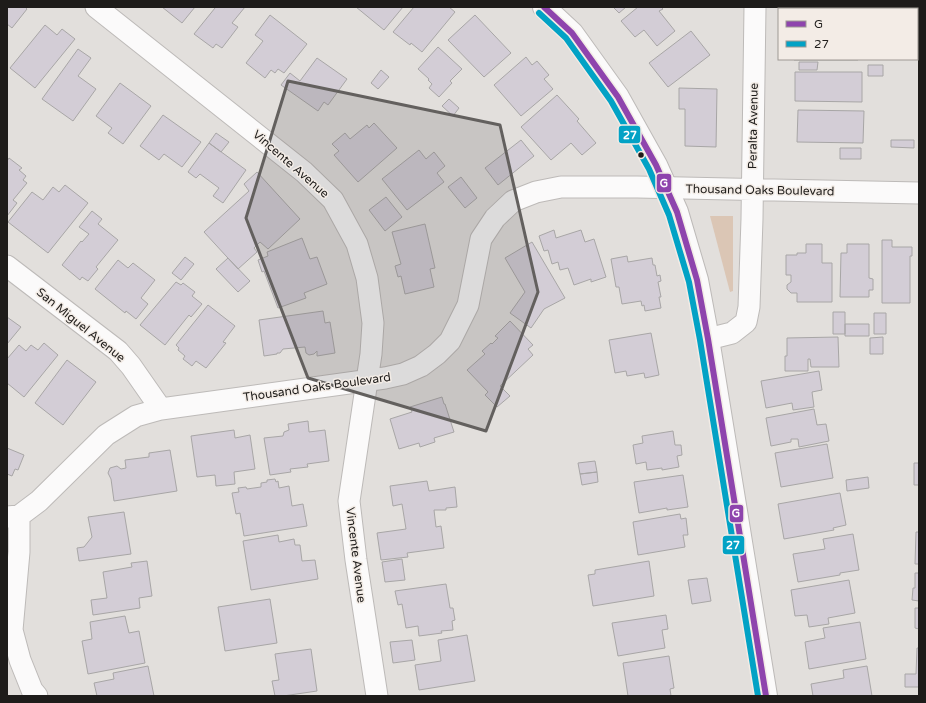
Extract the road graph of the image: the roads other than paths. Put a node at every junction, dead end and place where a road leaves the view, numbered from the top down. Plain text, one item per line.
1 (96, 7) edge
2 (544, 7) edge
3 (755, 7) edge
4 (666, 187) junction
5 (752, 189) junction
6 (919, 193) edge
7 (7, 266) edge
8 (708, 339) junction
9 (367, 381) junction
10 (161, 409) junction
11 (13, 516) edge
12 (37, 696) edge
13 (377, 696) edge
14 (766, 696) edge

1 - 9 street, Vincente Avenue
2 - 4 street
3 - 5 street, Peralta Avenue
4 - 5 street, Thousand Oaks Boulevard
4 - 8 street
4 - 9 street, Thousand Oaks Boulevard
5 - 6 street, Thousand Oaks Boulevard
5 - 8 street, Peralta Avenue
7 - 10 street, San Miguel Avenue
8 - 14 street
9 - 10 street, Thousand Oaks Boulevard
9 - 13 street, Vincente Avenue
10 - 11 street, Thousand Oaks Boulevard
11 - 12 street

